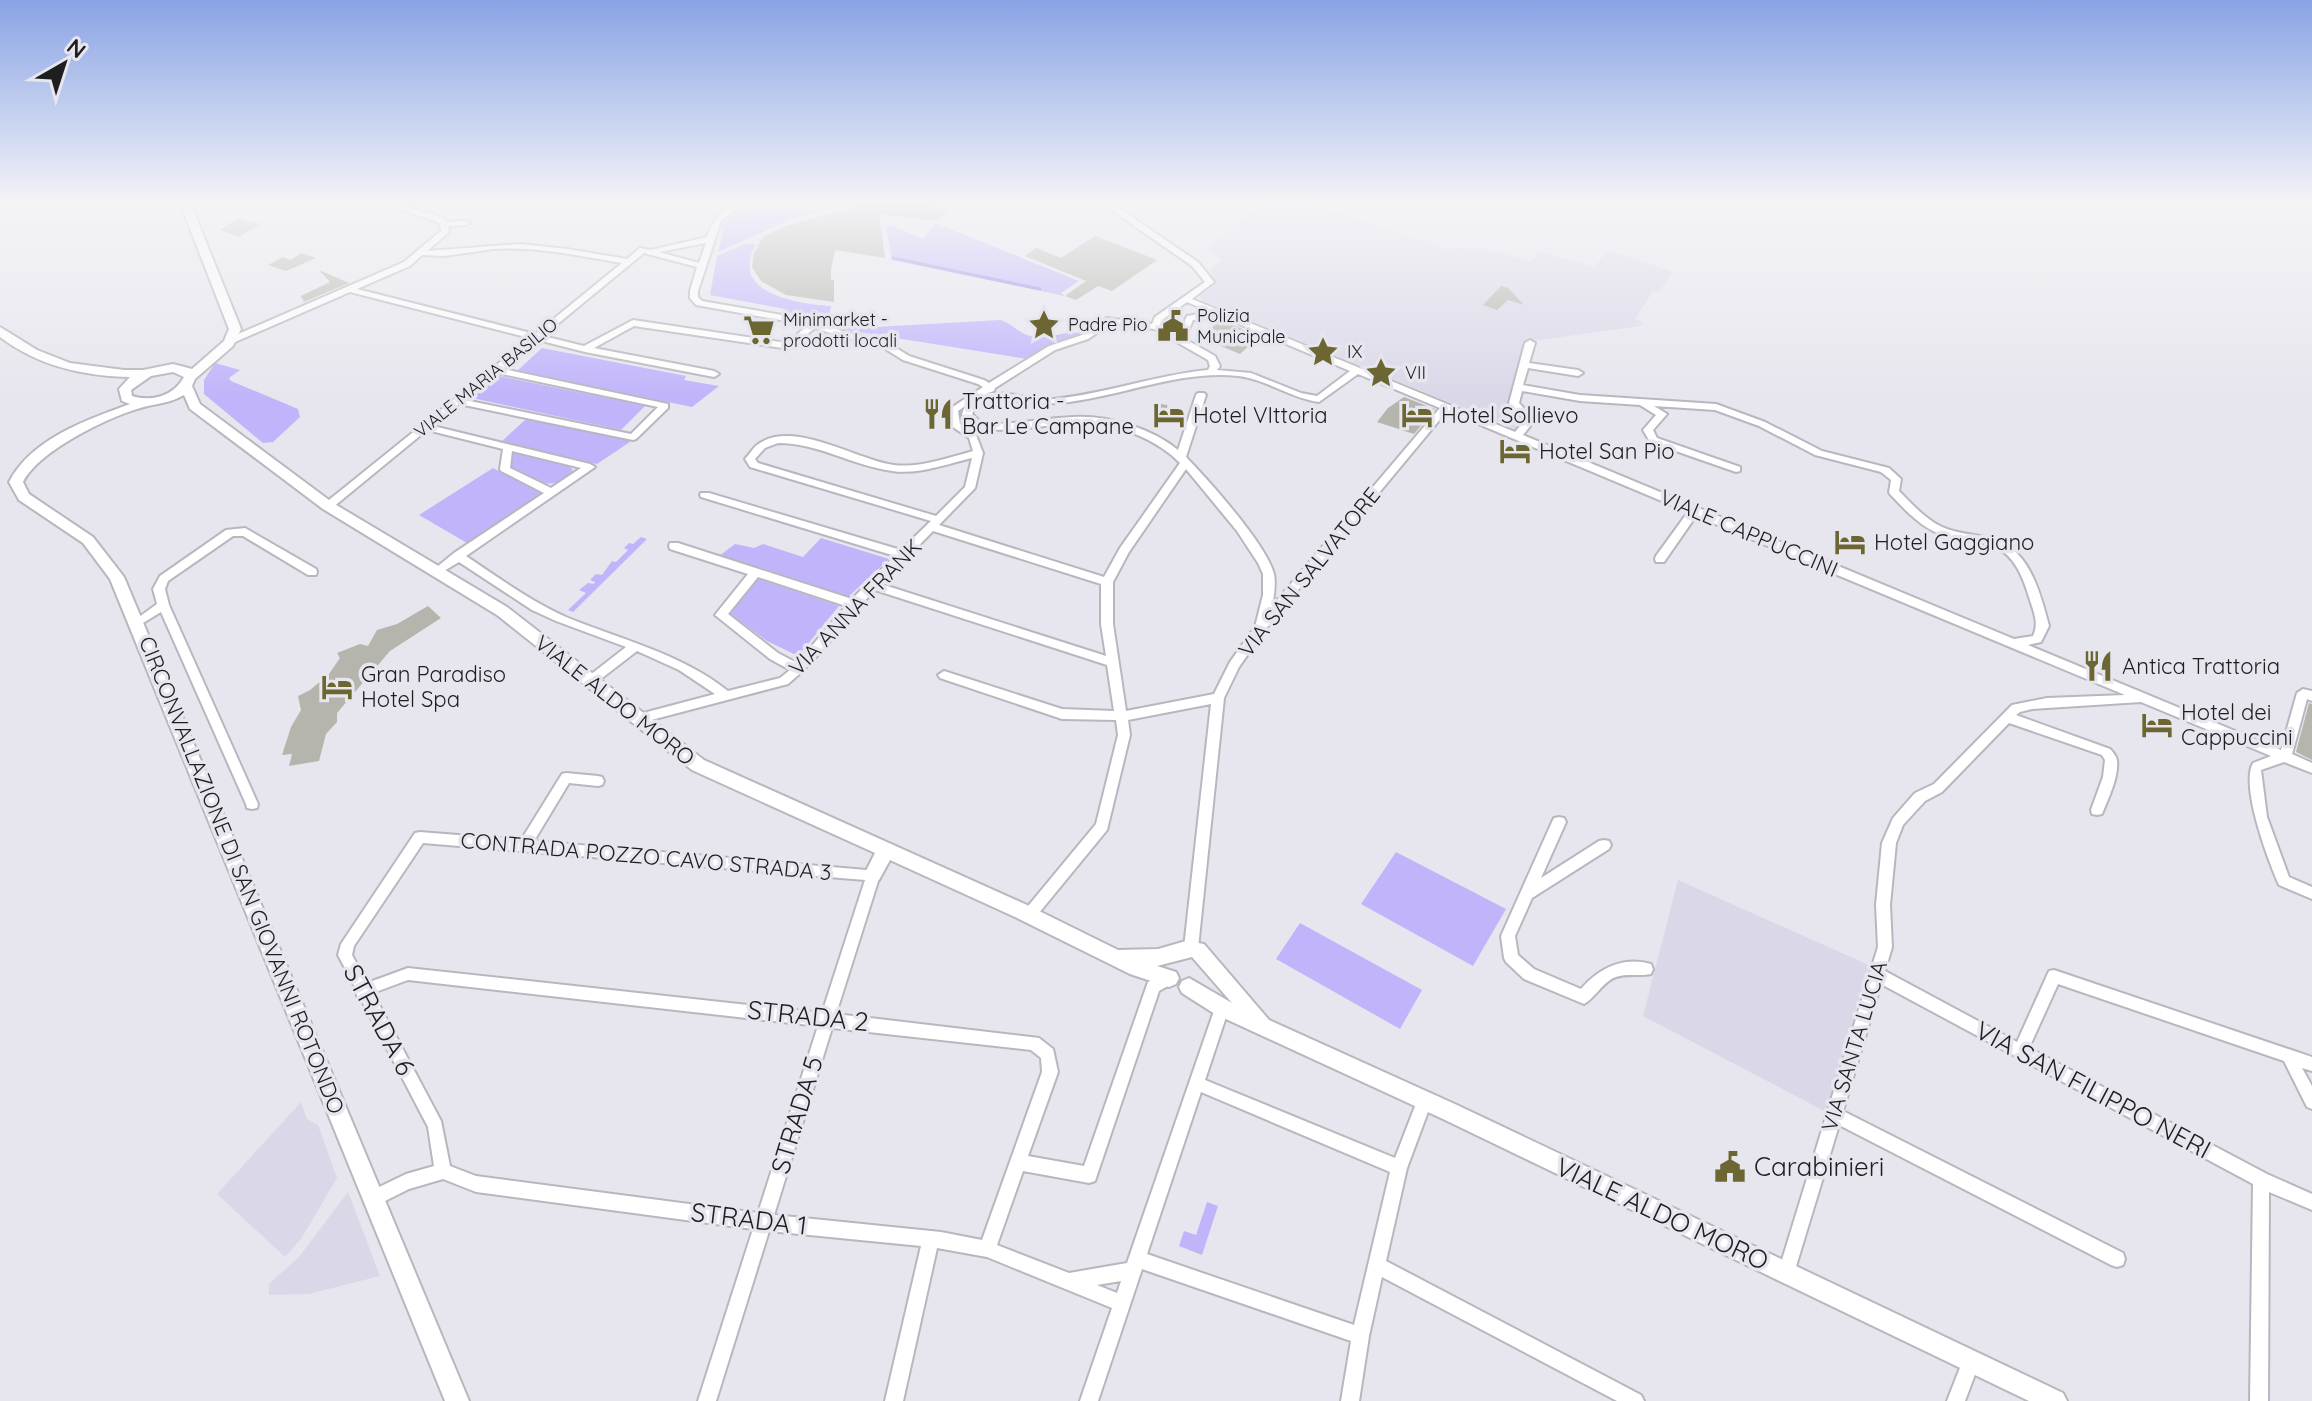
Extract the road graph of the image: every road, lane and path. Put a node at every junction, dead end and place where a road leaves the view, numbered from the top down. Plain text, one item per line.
1 (211, 265) edge
2 (404, 265) edge
3 (625, 265) edge
4 (703, 265) edge
5 (1195, 265) edge
6 (352, 290) junction
7 (1186, 299) junction
8 (1221, 314) junction
9 (814, 324) junction
10 (1156, 327) junction
11 (2, 336) edge
12 (538, 337) junction
13 (232, 340) junction
14 (1180, 341) junction
15 (1530, 343) dead end
16 (585, 349) junction
17 (215, 354) junction
18 (1523, 365) junction
19 (173, 368) junction
20 (495, 370) junction
21 (1357, 370) junction
22 (102, 373) junction
23 (1578, 373) dead end
24 (145, 374) junction
25 (714, 374) dead end
26 (1210, 374) junction
27 (188, 382) junction
28 (1518, 387) junction
29 (991, 390) junction
30 (126, 394) junction
31 (1201, 395) dead end
32 (160, 400) junction
33 (458, 401) junction
34 (1639, 401) junction
35 (145, 403) junction
36 (195, 406) junction
37 (1446, 407) junction
38 (96, 422) junction
39 (425, 427) junction
40 (1517, 436) junction
41 (508, 448) junction
42 (978, 453) junction
43 (1183, 461) junction
44 (1736, 469) dead end
45 (552, 493) junction
46 (705, 495) dead end
47 (328, 506) junction
48 (1695, 510) junction
49 (936, 523) junction
50 (674, 546) dead end
51 (904, 555) junction
52 (458, 556) junction
53 (1660, 559) dead end
54 (437, 571) junction
55 (312, 572) dead end
56 (755, 573) junction
57 (1107, 582) junction
58 (873, 585) junction
59 (854, 604) junction
60 (163, 605) junction
61 (138, 622) junction
62 (1260, 628) junction
63 (2014, 643) junction
64 (636, 646) junction
65 (1111, 662) junction
66 (799, 669) junction
67 (944, 675) dead end
68 (589, 682) junction
69 (726, 696) junction
70 (2312, 696) edge
71 (2144, 697) junction
72 (1218, 698) junction
73 (1123, 716) junction
74 (2007, 717) junction
75 (636, 719) junction
76 (2285, 756) junction
77 (2312, 768) edge
78 (598, 781) dead end
79 (252, 804) dead end
80 (2097, 810) dead end
81 (1559, 822) dead end
82 (420, 837) joint
83 (525, 845) junction
84 (1604, 845) dead end
85 (886, 850) junction
86 (873, 875) junction
87 (2312, 893) edge
88 (1527, 894) junction
89 (1029, 915) junction
90 (1198, 953) junction
91 (1170, 954) junction
92 (1111, 956) junction
93 (1646, 969) dead end
94 (1876, 974) junction
95 (1168, 978) junction
96 (1189, 987) junction
97 (362, 991) junction
98 (1222, 1008) junction
99 (826, 1018) junction
100 (1269, 1030) junction
101 (2020, 1051) junction
102 (2290, 1059) junction
103 (2312, 1064) edge
104 (1196, 1083) junction
105 (1424, 1101) junction
106 (2312, 1102) edge
107 (1834, 1114) junction
108 (1018, 1162) junction
109 (1399, 1168) junction
110 (443, 1171) junction
111 (2261, 1180) junction
112 (375, 1198) junction
113 (2312, 1202) edge
114 (765, 1222) junction
115 (931, 1239) junction
116 (987, 1249) junction
117 (2117, 1259) dead end
118 (1136, 1265) junction
119 (1376, 1265) junction
120 (1786, 1273) junction
121 (1068, 1281) junction
122 (1122, 1303) junction
123 (1360, 1336) junction
124 (1971, 1361) junction
125 (457, 1401) edge
126 (707, 1401) edge
127 (894, 1401) edge
128 (1089, 1401) edge
129 (1350, 1401) edge
130 (1635, 1401) edge
131 (1956, 1401) edge
132 (2055, 1401) edge
133 (2259, 1401) edge

1 - 13 main road
2 - 6 street
3 - 12 street, VIALE MARIA BASILIO
4 - 9 street
5 - 7 street
6 - 12 street
6 - 13 street
7 - 8 street, VIALE CAPPUCCINI
7 - 10 street
8 - 14 street
8 - 21 street, VIALE CAPPUCCINI
9 - 16 street
9 - 29 street
10 - 14 street
10 - 29 street
11 - 22 main road
12 - 16 street
12 - 20 street, VIALE MARIA BASILIO
13 - 17 main road
14 - 26 street
15 - 18 street
16 - 25 street
17 - 19 main road
17 - 27 main road
18 - 23 street
18 - 28 street
19 - 24 main road
19 - 27 main road
20 - 33 street, VIALE MARIA BASILIO
20 - 33 street
21 - 26 street
21 - 37 street, VIALE CAPPUCCINI
22 - 24 main road
22 - 30 main road
24 - 30 main road, CIRCONVALLAZIONE DI SAN GIOVANNI ROTONDO
26 - 29 street
27 - 32 main road
27 - 36 main road, VIALE ALDO MORO
28 - 34 street
28 - 40 street
29 - 42 street
29 - 43 street
30 - 35 main road
30 - 38 main road, CIRCONVALLAZIONE DI SAN GIOVANNI ROTONDO
31 - 43 street
32 - 35 main road, CIRCONVALLAZIONE DI SAN GIOVANNI ROTONDO
32 - 36 main road, VIALE ALDO MORO
33 - 39 street, VIALE MARIA BASILIO
34 - 44 street
34 - 63 street
35 - 38 main road, CIRCONVALLAZIONE DI SAN GIOVANNI ROTONDO
36 - 47 main road, VIALE ALDO MORO
37 - 40 street, VIALE CAPPUCCINI
37 - 62 street, VIA SAN SALVATORE
38 - 61 main road, CIRCONVALLAZIONE DI SAN GIOVANNI ROTONDO
39 - 41 street
39 - 47 street, VIALE MARIA BASILIO
40 - 48 street, VIALE CAPPUCCINI
41 - 45 street
41 - 45 street
42 - 49 street, VIA ANNA FRANK
42 - 49 street
43 - 57 street
43 - 62 street
45 - 52 street
46 - 51 street
47 - 54 main road, VIALE ALDO MORO
48 - 53 street
48 - 63 street, VIALE CAPPUCCINI
49 - 51 street, VIA ANNA FRANK
49 - 57 street
50 - 56 street
51 - 58 street, VIA ANNA FRANK
52 - 54 street
52 - 64 street
54 - 68 main road, VIALE ALDO MORO
55 - 60 street
56 - 59 street
56 - 66 street
57 - 65 street
58 - 59 street, VIA ANNA FRANK
58 - 65 street
59 - 66 street, VIA ANNA FRANK
60 - 61 street
60 - 79 street
61 - 112 main road, CIRCONVALLAZIONE DI SAN GIOVANNI ROTONDO
62 - 72 street, VIA SAN SALVATORE
63 - 71 street, VIALE CAPPUCCINI
64 - 68 street
64 - 69 street
65 - 73 street
66 - 69 street, VIA ANNA FRANK
67 - 73 street
68 - 75 main road, VIALE ALDO MORO
69 - 75 street, VIA ANNA FRANK
70 - 76 street
71 - 74 street, VIA SANTA LUCIA
71 - 76 street, VIALE CAPPUCCINI
72 - 73 street
72 - 90 street, VIA SAN SALVATORE
73 - 89 street
74 - 80 street
74 - 94 street, VIA SANTA LUCIA
75 - 85 main road, VIALE ALDO MORO
76 - 77 street, VIALE CAPPUCCINI
76 - 87 street
78 - 83 street
81 - 88 street
82 - 83 street, CONTRADA POZZO CAVO STRADA 3
82 - 97 street, STRADA 6
83 - 86 street, CONTRADA POZZO CAVO STRADA 3
84 - 88 street
85 - 86 main road
85 - 89 main road, VIALE ALDO MORO
86 - 99 street, STRADA 5
88 - 93 street
89 - 92 main road, VIALE ALDO MORO
90 - 91 main road, VIALE ALDO MORO
90 - 96 main road
90 - 100 main road, VIALE ALDO MORO
91 - 92 main road, VIALE ALDO MORO
91 - 95 main road
92 - 95 main road, VIALE ALDO MORO
94 - 101 street, VIA SAN FILIPPO NERI
94 - 107 street, VIA SANTA LUCIA
95 - 96 main road, VIALE ALDO MORO
95 - 108 street
96 - 98 main road, VIALE ALDO MORO
97 - 99 street, STRADA 2
97 - 110 street, STRADA 6
98 - 100 main road, VIALE ALDO MORO
98 - 104 street
99 - 108 street, STRADA 2
99 - 114 street, STRADA 5
100 - 105 main road, VIALE ALDO MORO
101 - 102 street
101 - 111 street, VIA SAN FILIPPO NERI
102 - 103 street
102 - 106 street
104 - 109 street
104 - 118 street
105 - 109 street
105 - 120 main road, VIALE ALDO MORO
107 - 117 street
107 - 120 street, VIA SANTA LUCIA
108 - 116 street, STRADA 2
109 - 119 street
110 - 112 street
110 - 114 street, STRADA 1
111 - 113 street, VIA SAN FILIPPO NERI
111 - 133 street
112 - 125 main road, CIRCONVALLAZIONE DI SAN GIOVANNI ROTONDO
114 - 115 street, STRADA 1
114 - 126 street, STRADA 5
115 - 116 street, STRADA 1
115 - 127 street
116 - 121 street, STRADA 1
118 - 121 street
118 - 122 street
118 - 123 street
119 - 123 street
119 - 130 street
120 - 124 main road, VIALE ALDO MORO
121 - 122 street, STRADA 1
122 - 128 street
123 - 129 street
124 - 131 street
124 - 132 main road, VIALE ALDO MORO

